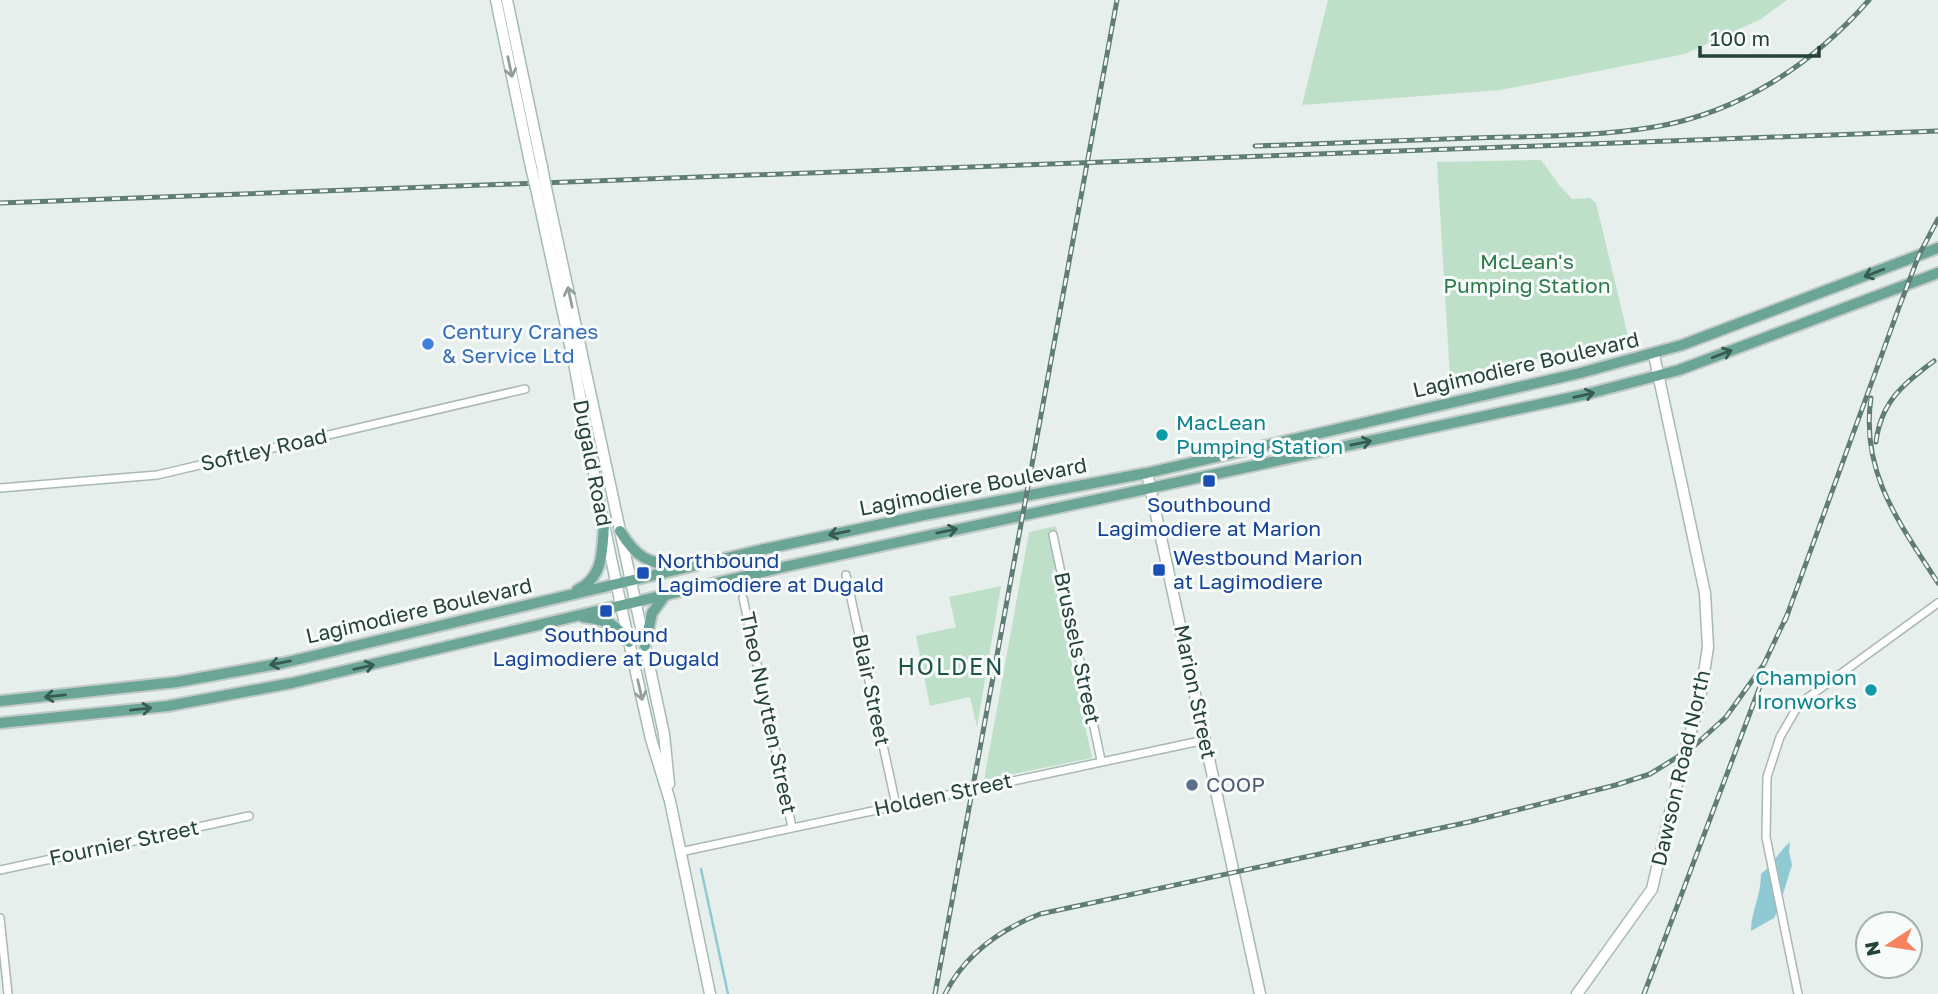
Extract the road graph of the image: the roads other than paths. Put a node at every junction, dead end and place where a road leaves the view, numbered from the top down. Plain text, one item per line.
1 (496, 0) edge
2 (507, 0) edge
3 (536, 167) junction
4 (541, 188) junction
5 (1938, 248) edge
6 (1938, 273) edge
7 (1654, 355) junction
8 (1658, 376) junction
9 (525, 389) dead end
10 (1147, 472) junction
11 (0, 488) edge
12 (1151, 488) junction
13 (604, 525) junction
14 (620, 531) junction
15 (1053, 536) dead end
16 (681, 568) junction
17 (846, 575) dead end
18 (631, 580) junction
19 (616, 584) junction
20 (666, 594) junction
21 (561, 597) junction
22 (743, 598) dead end
23 (636, 601) junction
24 (1938, 603) edge
25 (621, 605) junction
26 (576, 615) junction
27 (629, 642) junction
28 (645, 646) junction
29 (0, 701) edge
30 (0, 723) edge
31 (1205, 740) junction
32 (1101, 760) junction
33 (670, 800) junction
34 (896, 805) junction
35 (249, 816) dead end
36 (792, 827) junction
37 (680, 852) junction
38 (0, 870) edge
39 (0, 918) edge
40 (8, 994) edge
41 (710, 994) edge
42 (1260, 994) edge
43 (1577, 994) edge
44 (1798, 994) edge

1 -> 3 main road, Dugald Road
2 - 3 main road, Dugald Road
3 - 4 main road, Dugald Road, bridge
4 - 13 main road, Dugald Road
14 -> 4 main road, Dugald Road
5 -> 7 main road, Lagimodiere Boulevard
8 -> 6 main road, Lagimodiere Boulevard
7 - 8 main road, Dawson Road North
7 - 10 main road, Lagimodiere Boulevard
12 -> 8 main road, Lagimodiere Boulevard
8 - 43 main road, Dawson Road North
9 - 11 street, Softley Road
10 - 12 main road, Marion Street
10 -> 16 main road, Lagimodiere Boulevard
20 -> 12 main road, Lagimodiere Boulevard
12 - 31 main road, Marion Street
13 - 19 main road, Dugald Road
13 - 21 main road
14 - 16 main road
14 - 18 main road, Dugald Road
15 - 32 street, Brussels Street
16 - 18 main road, Lagimodiere Boulevard
17 - 34 street, Blair Street
18 - 19 main road, Lagimodiere Boulevard
18 - 23 main road, Dugald Road
19 - 21 main road, Lagimodiere Boulevard
19 - 25 main road, Dugald Road
20 - 23 main road, Lagimodiere Boulevard
20 - 28 main road
21 -> 29 main road, Lagimodiere Boulevard
22 - 36 street, Theo Nuytten Street
23 - 25 main road, Lagimodiere Boulevard
23 - 28 main road, Dugald Road
24 - 44 street
25 - 26 main road, Lagimodiere Boulevard
25 - 27 main road, Dugald Road
26 - 27 main road
30 -> 26 main road, Lagimodiere Boulevard
27 -> 33 main road, Dugald Road
28 - 33 main road, Dugald Road
31 - 32 street, Holden Street
31 - 42 main road, Marion Street
32 - 34 street, Holden Street
33 - 37 main road, Dugald Road
34 - 36 street, Holden Street
35 - 38 street, Fournier Street
36 - 37 street, Holden Street
37 - 41 main road, Dugald Road
39 - 40 street

